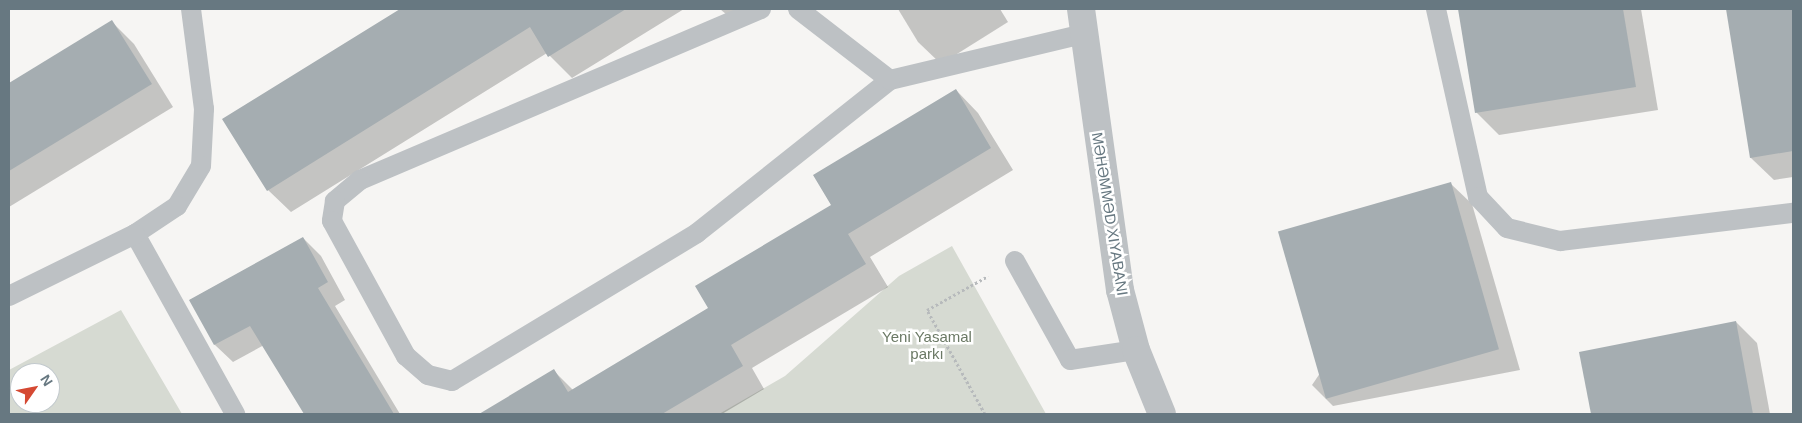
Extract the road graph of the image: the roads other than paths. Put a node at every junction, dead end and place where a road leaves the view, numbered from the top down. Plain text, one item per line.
1 (191, 9) edge
2 (760, 9) edge
3 (798, 9) edge
4 (1436, 9) edge
5 (1082, 21) edge
6 (890, 80) junction
7 (1793, 213) edge
8 (135, 234) junction
9 (1015, 262) road end
10 (9, 296) edge
11 (1136, 350) junction
12 (235, 414) edge
13 (1162, 414) edge

1 - 8 lane
2 - 6 lane
3 - 6 lane
4 - 7 lane
5 - 6 lane
5 - 11 street, MƏHƏMMƏD XIYABANI
8 - 10 lane
8 - 12 lane
9 - 11 lane
11 - 13 street, MƏHƏMMƏD XIYABANI

